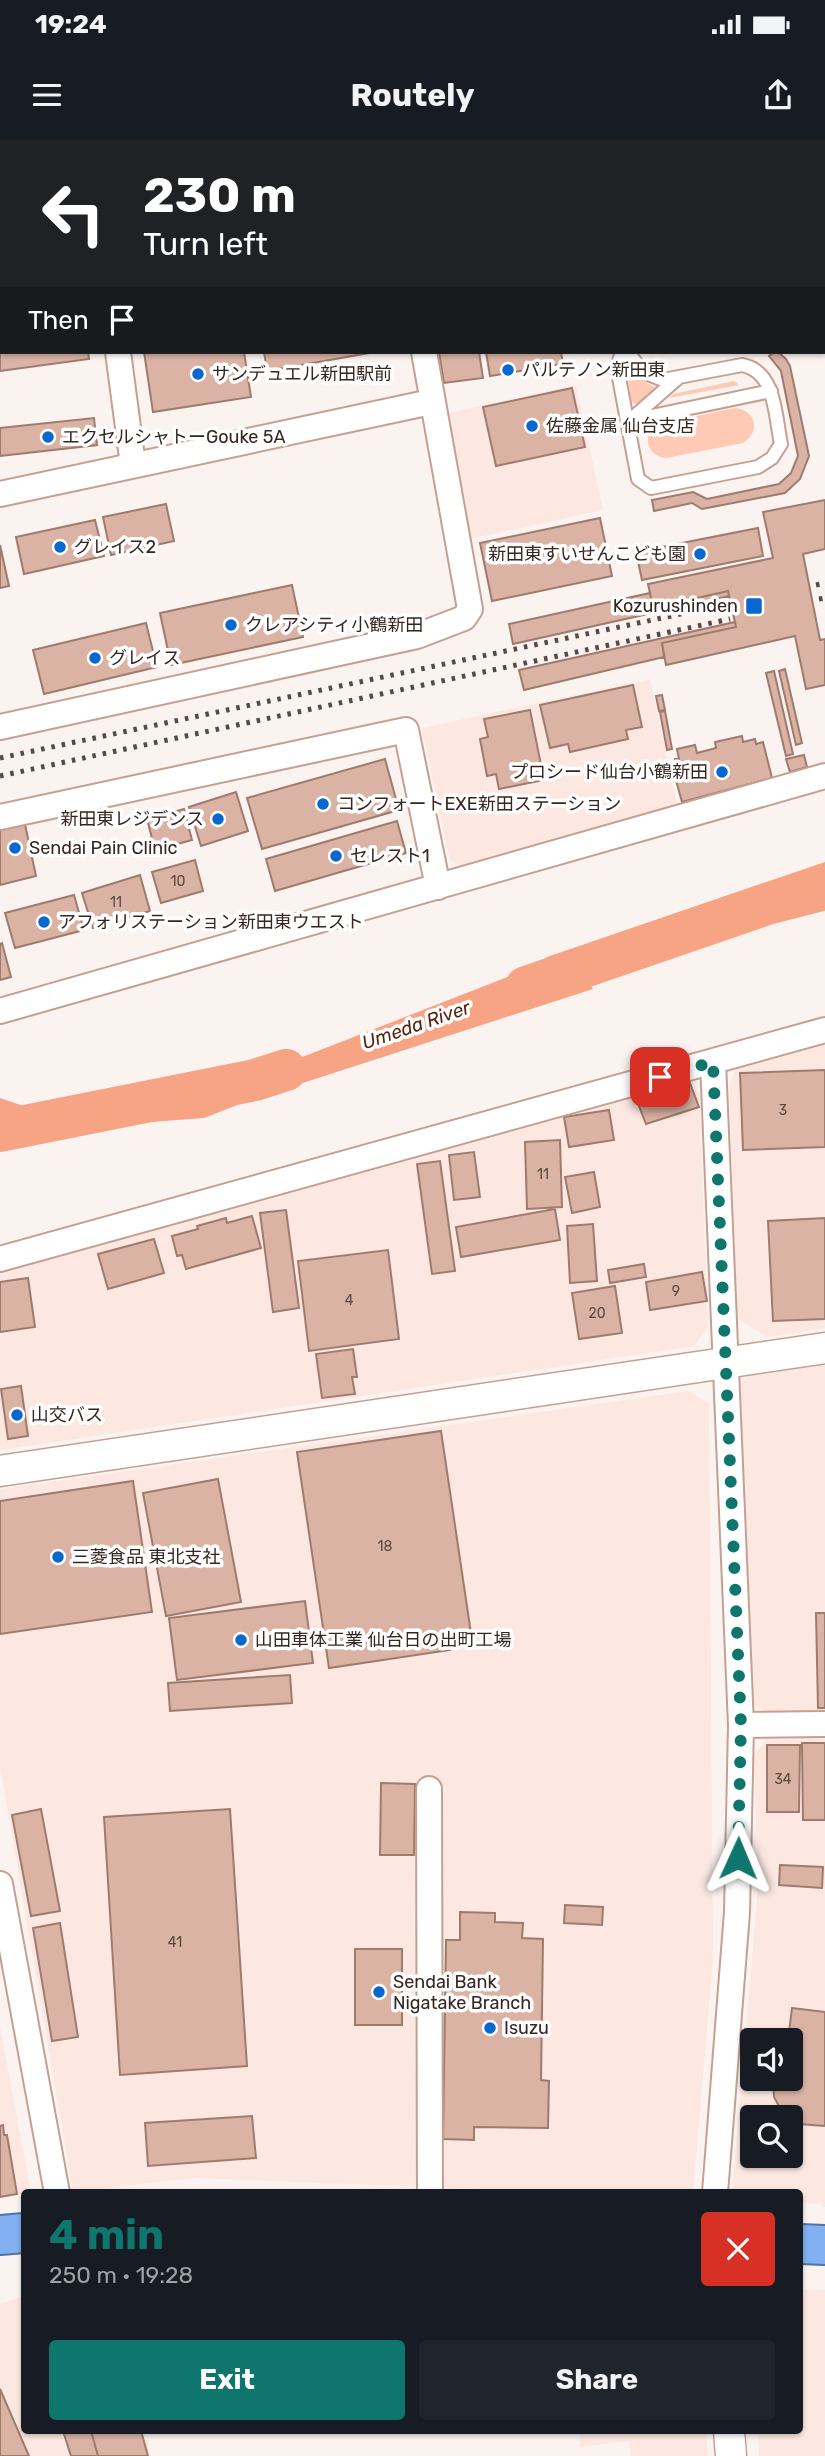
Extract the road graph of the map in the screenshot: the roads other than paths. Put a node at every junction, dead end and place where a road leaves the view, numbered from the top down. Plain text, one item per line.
1 (118, 354) edge
2 (424, 354) edge
3 (621, 354) edge
4 (630, 354) edge
5 (678, 377) junction
6 (771, 391) junction
7 (431, 402) junction
8 (628, 421) junction
9 (133, 465) junction
10 (0, 494) edge
11 (0, 727) edge
12 (825, 776) edge
13 (0, 817) edge
14 (438, 887) junction
15 (0, 1011) edge
16 (825, 1030) edge
17 (713, 1062) junction
18 (0, 1259) edge
19 (825, 1348) edge
20 (726, 1363) junction
21 (0, 1471) edge
22 (825, 1724) edge
23 (741, 1725) junction
24 (429, 1789) dead end
25 (0, 1884) edge
26 (56, 2189) edge
27 (430, 2189) edge
28 (715, 2189) edge
29 (21, 2232) edge
30 (0, 2235) edge
31 (803, 2244) edge
32 (825, 2245) edge
33 (729, 2434) edge
34 (731, 2456) edge

1 - 9 street
2 - 7 street
3 - 8 lane
4 - 5 lane
5 - 6 lane
5 - 8 lane
6 - 8 lane
6 - 8 lane
7 - 9 street
7 - 11 street
9 - 10 street
12 - 14 street
13 - 14 street
14 - 15 street
16 - 17 street
17 - 18 street
17 - 20 street
19 - 20 street
20 - 21 street
20 - 23 street
22 - 23 street
23 - 28 street
24 - 27 street
25 - 26 street
29 - 30 highway
31 - 32 highway
33 - 34 street

